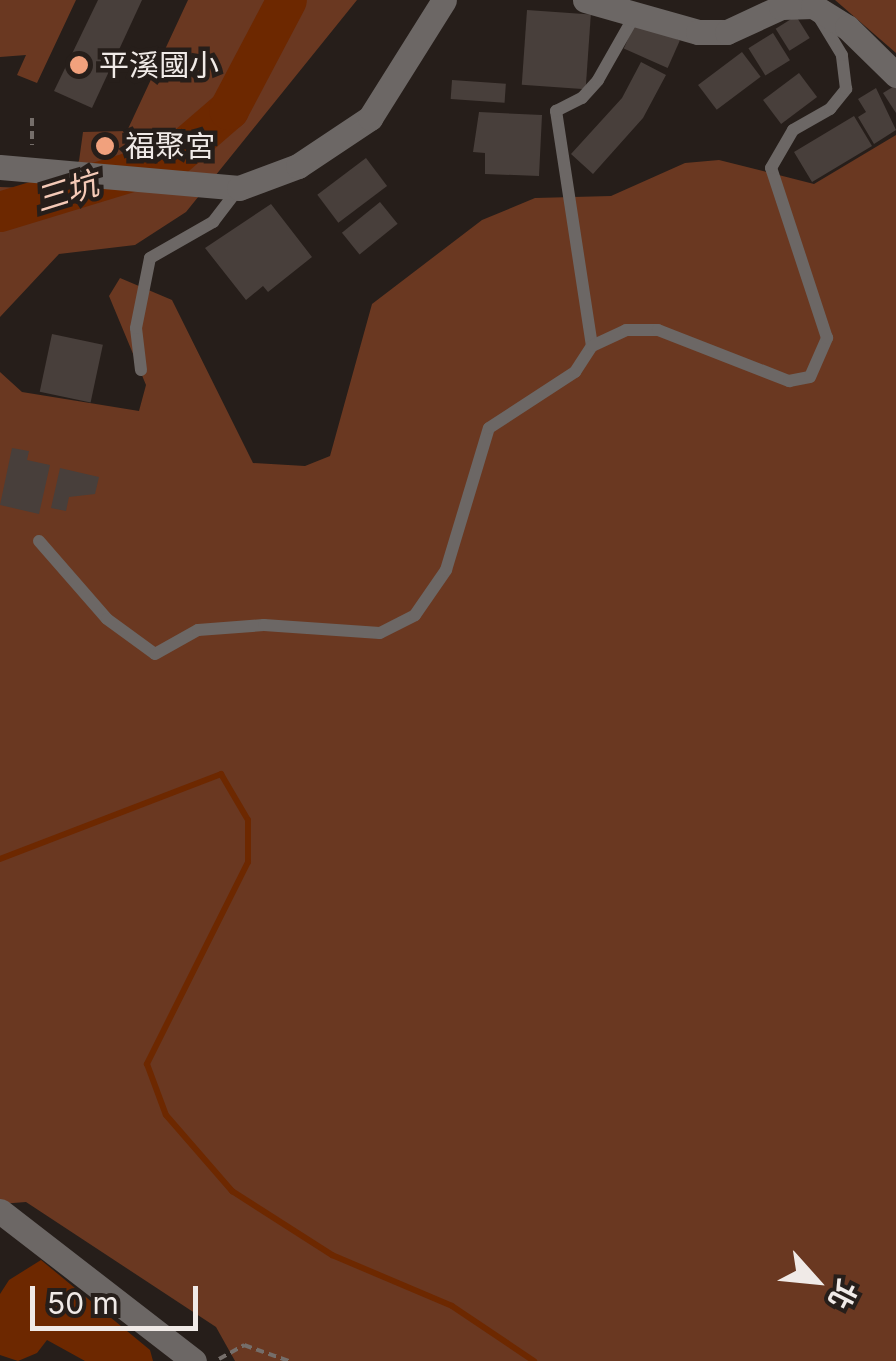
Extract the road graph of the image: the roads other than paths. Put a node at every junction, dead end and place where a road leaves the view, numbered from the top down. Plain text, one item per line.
1 (444, 0) edge
2 (585, 0) edge
3 (813, 6) junction
4 (636, 13) junction
5 (896, 75) edge
6 (0, 167) edge
7 (239, 188) junction
8 (592, 346) junction
9 (141, 370) dead end
10 (39, 541) dead end
11 (2, 1216) edge
12 (194, 1361) edge

1 - 7 street
2 - 4 street
3 - 4 street
3 - 5 street
3 - 8 lane
4 - 8 lane
6 - 7 street
7 - 9 lane
8 - 10 lane
11 - 12 street

